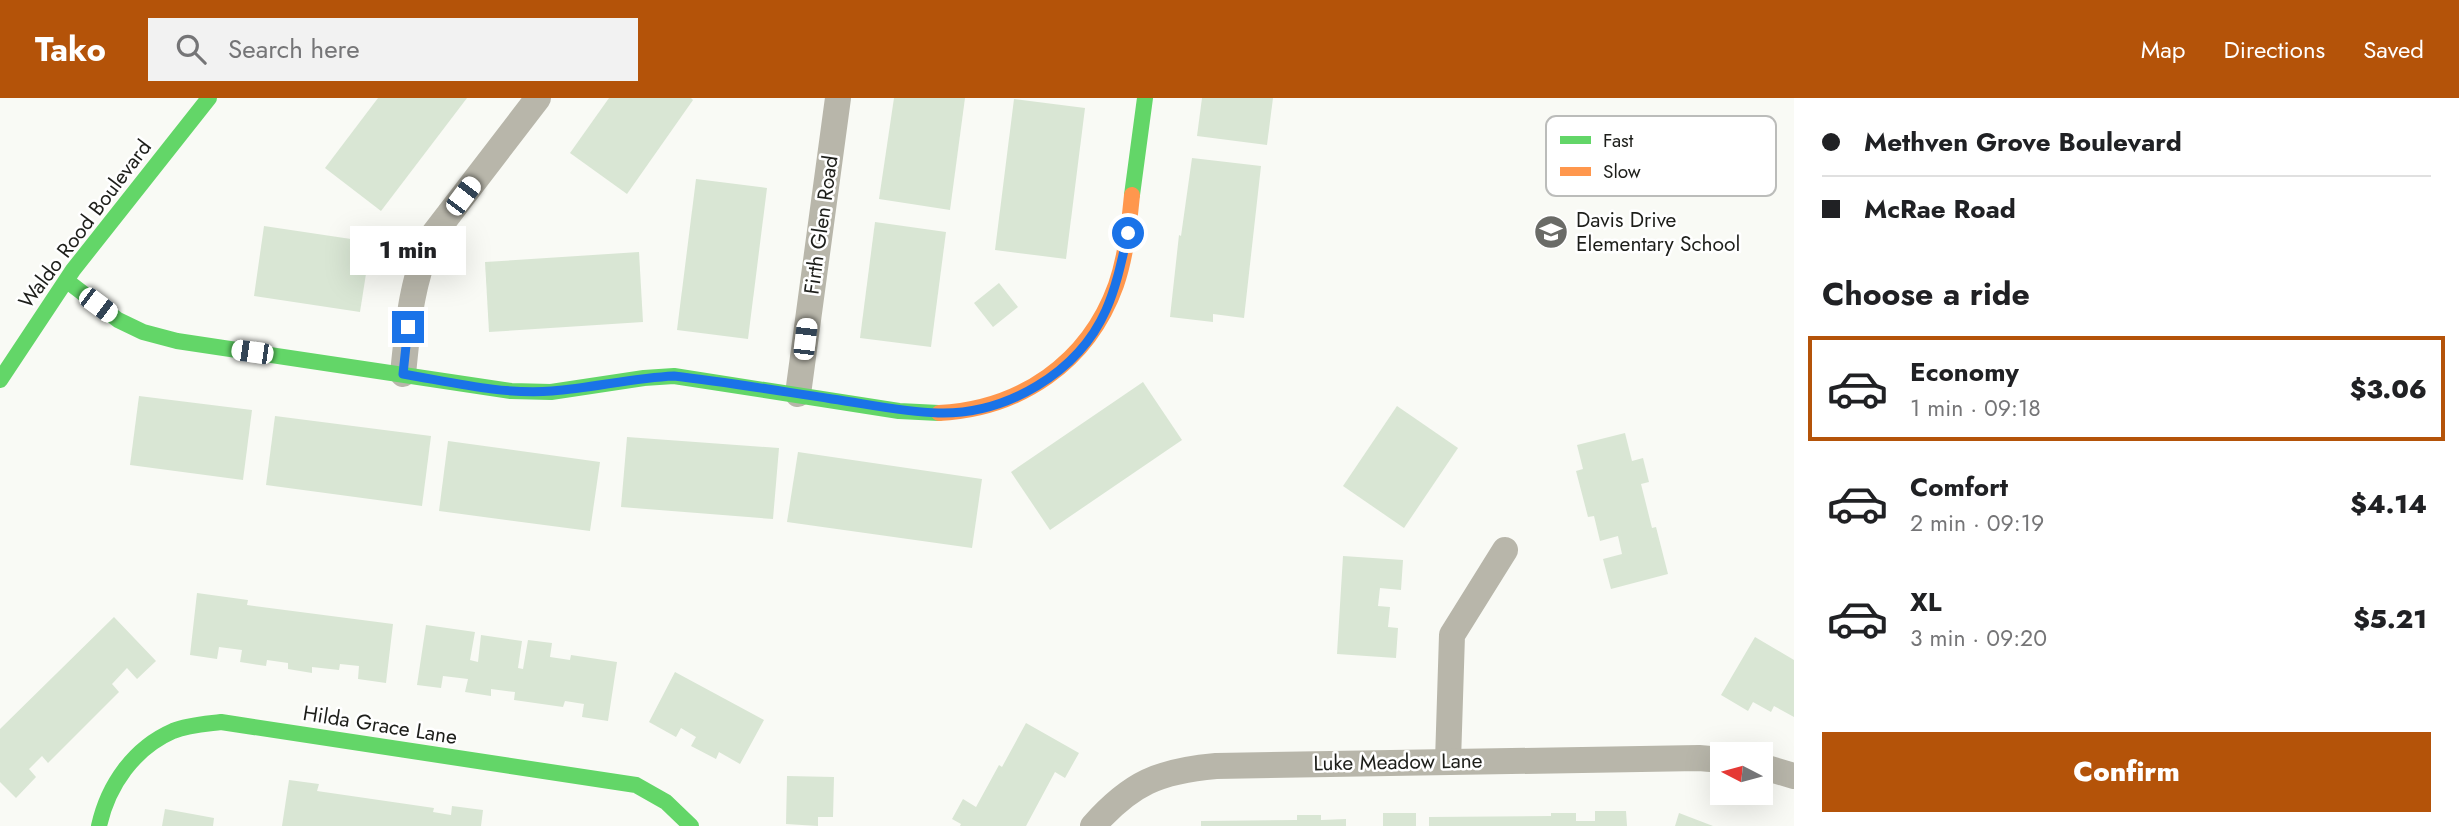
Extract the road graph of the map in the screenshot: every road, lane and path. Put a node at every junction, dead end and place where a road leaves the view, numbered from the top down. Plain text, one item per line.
1 (209, 98) edge
2 (538, 98) edge
3 (838, 98) edge
4 (1145, 98) edge
5 (66, 281) junction
6 (403, 374) junction
7 (0, 380) edge
8 (798, 394) junction
9 (1505, 550) dead end
10 (1710, 759) edge
11 (1448, 761) junction
12 (1773, 770) edge
13 (1794, 776) edge
14 (99, 826) edge
15 (691, 826) edge
16 (1093, 826) edge

1 - 5 street, Waldo Rood Boulevard
2 - 6 street
3 - 8 street, Firth Glen Road
4 - 8 street
5 - 6 street
5 - 7 street, Waldo Rood Boulevard
6 - 8 street
9 - 11 street
10 - 11 street, Luke Meadow Lane
11 - 16 street, Luke Meadow Lane
12 - 13 street
14 - 15 street, Hilda Grace Lane

